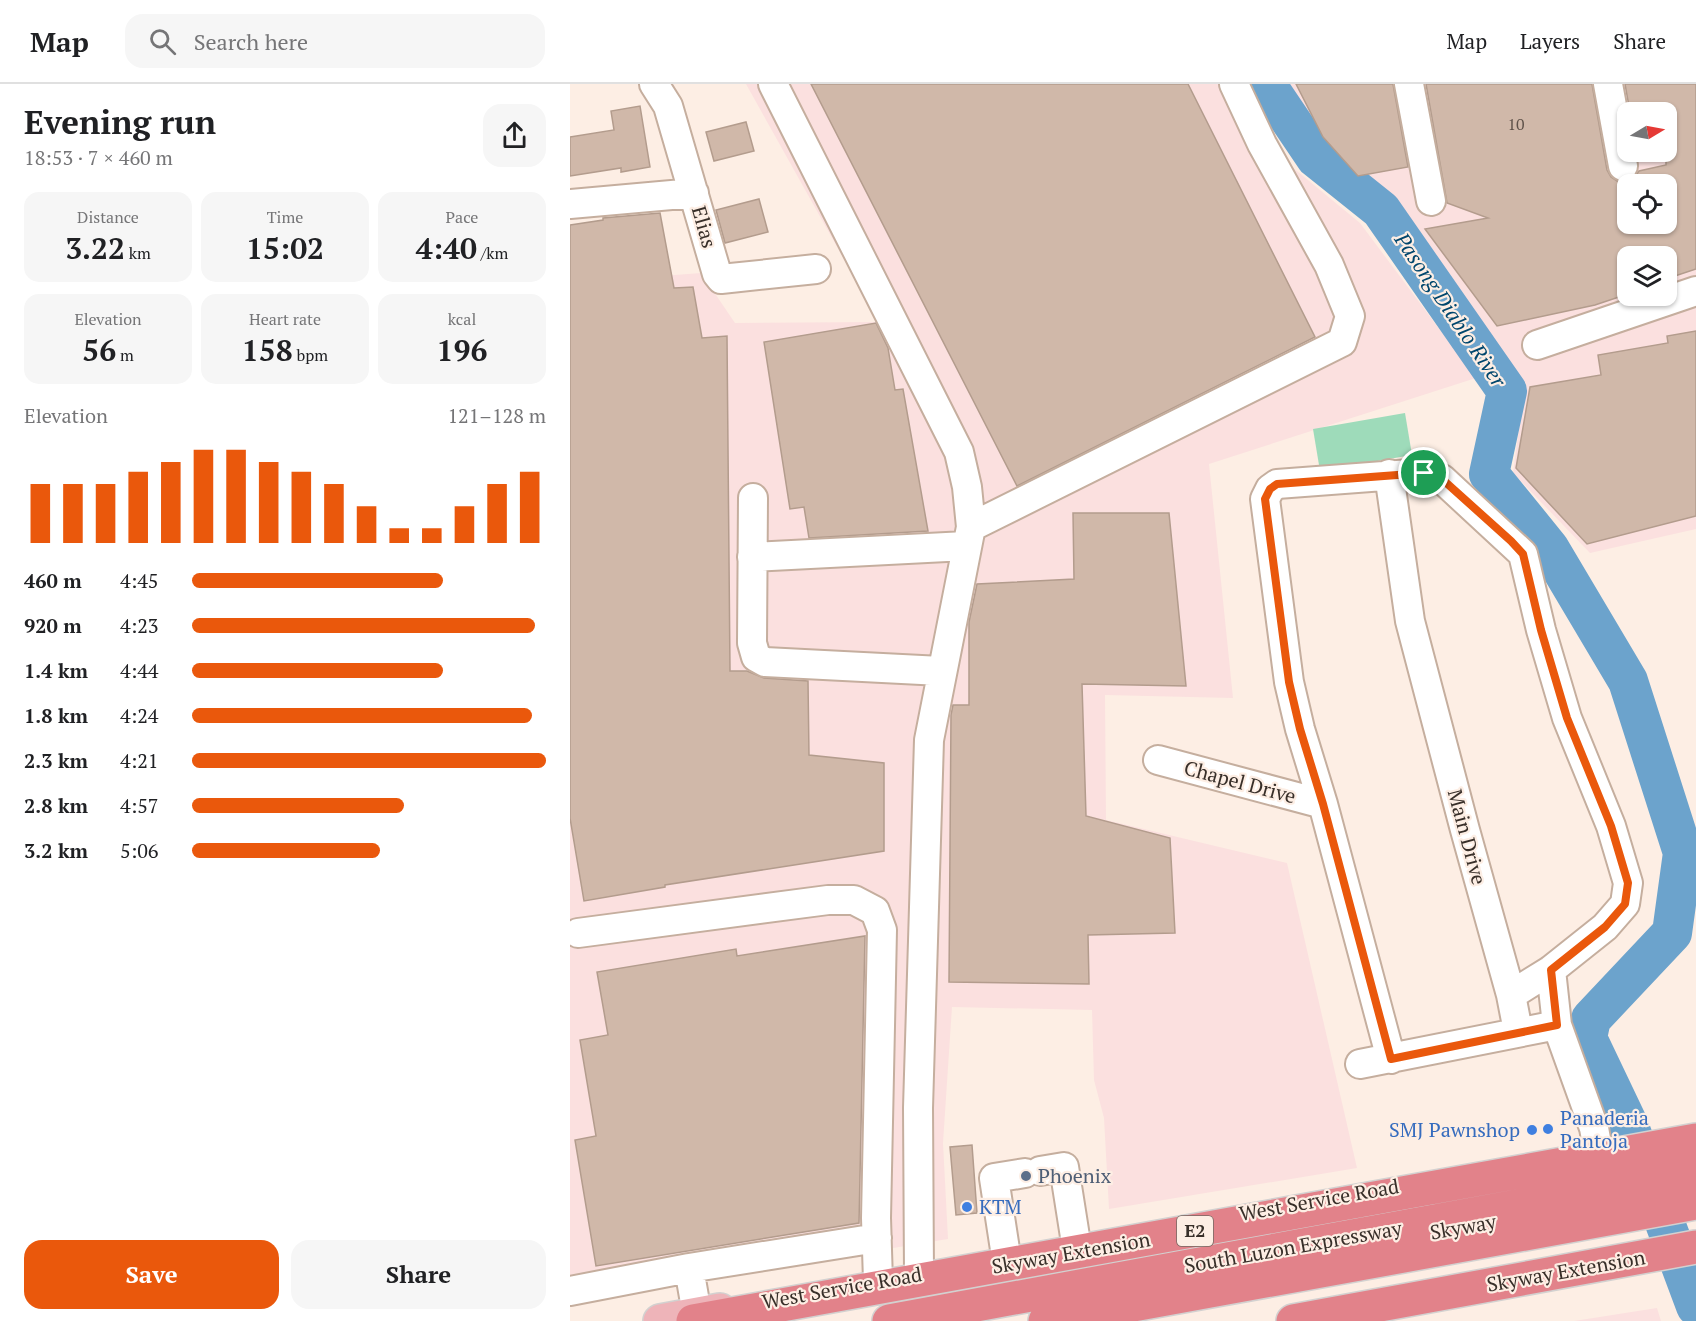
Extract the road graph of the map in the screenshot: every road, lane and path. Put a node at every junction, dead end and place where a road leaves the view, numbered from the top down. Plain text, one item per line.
1 (654, 84) edge
2 (773, 84) edge
3 (1234, 84) edge
4 (1409, 84) edge
5 (1608, 84) edge
6 (1623, 166) dead end
7 (694, 193) junction
8 (1431, 201) dead end
9 (570, 204) edge
10 (816, 269) dead end
11 (1696, 291) edge
12 (1537, 345) dead end
13 (1389, 474) junction
14 (753, 498) dead end
15 (968, 537) junction
16 (752, 557) junction
17 (941, 671) junction
18 (1158, 760) dead end
19 (1323, 804) junction
20 (578, 933) dead end
21 (1551, 970) junction
22 (1511, 995) junction
23 (1557, 1025) junction
24 (1518, 1031) junction
25 (1391, 1059) junction
26 (1360, 1064) dead end
27 (1696, 1132) edge
28 (1696, 1140) edge
29 (1607, 1148) junction
30 (1696, 1173) edge
31 (1696, 1184) edge
32 (877, 1238) junction
33 (1685, 1240) edge
34 (1076, 1243) junction
35 (1006, 1256) junction
36 (689, 1268) junction
37 (919, 1274) junction
38 (878, 1281) junction
39 (570, 1291) edge
40 (695, 1318) edge
41 (660, 1321) edge
42 (889, 1321) edge
43 (946, 1321) edge
44 (1046, 1321) edge
45 (1166, 1321) edge
46 (1293, 1321) edge
47 (1365, 1321) edge

1 - 7 street, Elias
2 - 15 street
3 - 15 street
4 - 8 street
5 - 6 street
7 - 9 street
7 - 10 street, Elias
11 - 12 street
13 - 19 street
13 - 21 street
13 - 22 street, Main Drive
14 - 16 street
15 - 16 street
15 - 17 street
16 - 17 street
17 - 37 street
18 - 19 street, Chapel Drive
19 - 25 street
20 - 32 street
21 - 22 street
21 - 23 street
22 - 24 street, Main Drive
23 - 24 street
23 - 29 street
24 - 25 street
25 - 26 street
27 - 29 main road, West Service Road
28 - 40 highway, Skyway Extension / E2
29 - 34 main road, West Service Road
30 - 42 highway, South Luzon Expressway / E2
31 - 43 highway, Skyway / E2
32 - 36 street
32 - 38 street
33 - 44 highway, Skyway
33 - 45 highway
33 - 46 highway, Skyway Extension
33 - 47 main road
34 - 35 main road, West Service Road
34 - 35 street
35 - 37 main road, West Service Road
36 - 39 street
36 - 40 street
37 - 38 main road, West Service Road
38 - 40 main road, West Service Road
40 - 41 main road, West Service Road

